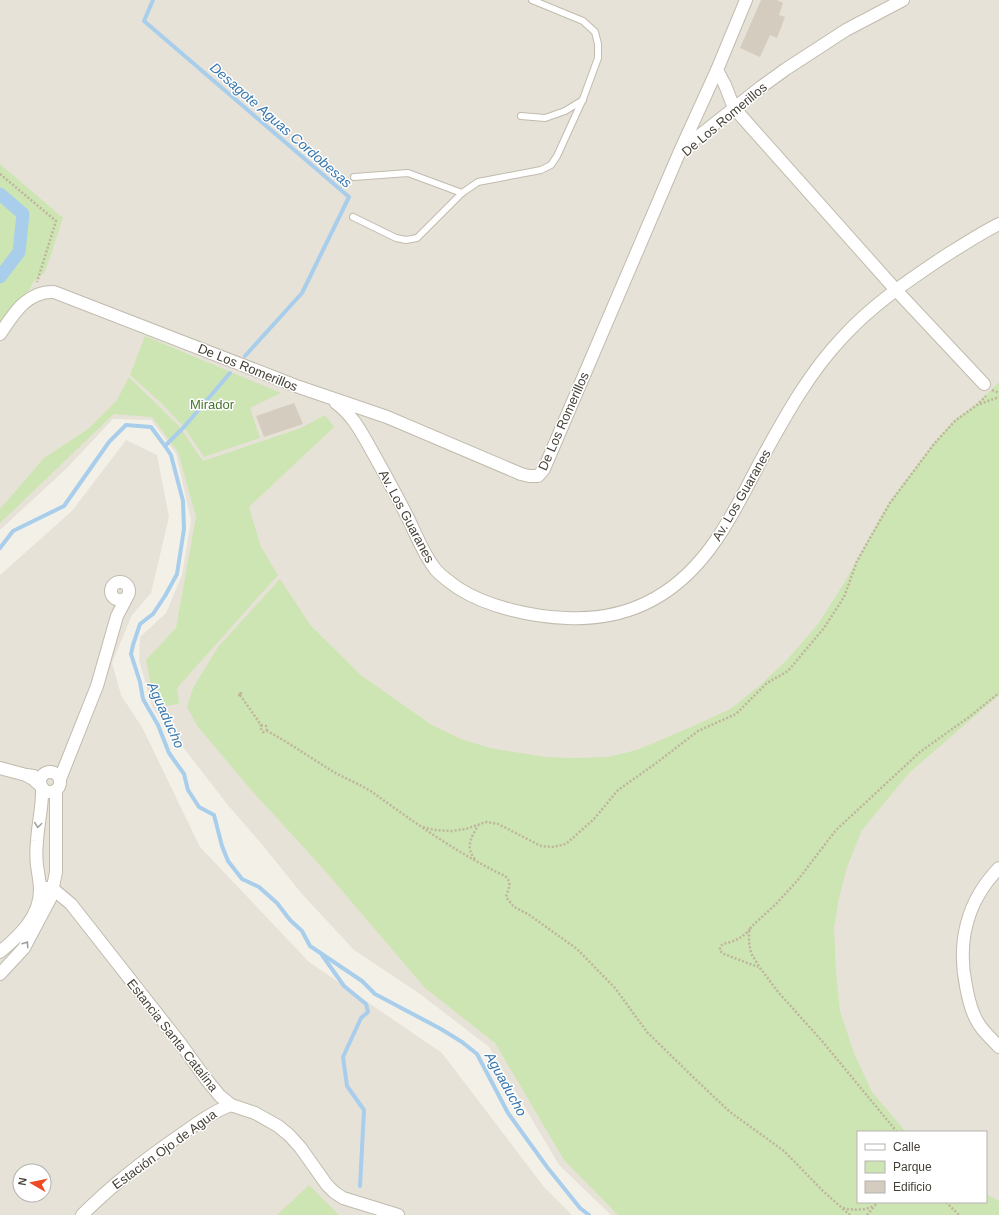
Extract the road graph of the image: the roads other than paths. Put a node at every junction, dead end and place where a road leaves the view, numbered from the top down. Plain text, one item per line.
1 (532, 0) edge
2 (746, 0) edge
3 (903, 0) edge
4 (717, 70) junction
5 (583, 99) junction
6 (734, 108) junction
7 (521, 116) dead end
8 (680, 151) junction
9 (354, 177) dead end
10 (462, 193) junction
11 (353, 218) dead end
12 (999, 224) edge
13 (895, 289) junction
14 (0, 334) edge
15 (984, 384) road end
16 (330, 399) junction
17 (113, 596) junction
18 (126, 599) junction
19 (117, 616) junction
20 (0, 768) edge
21 (50, 781) junction
22 (999, 868) edge
23 (40, 887) junction
24 (53, 889) junction
25 (0, 952) edge
26 (0, 974) edge
27 (999, 1047) edge
28 (231, 1105) junction
29 (82, 1215) edge
30 (398, 1215) edge

1 - 5 lane
2 - 4 street
3 - 6 street, De Los Romerillos
4 - 6 street
4 - 8 street
5 - 7 lane
5 - 10 lane
6 - 8 street, De Los Romerillos
6 - 13 street
8 - 16 street, De Los Romerillos
9 - 10 lane
10 - 11 lane
12 - 13 street, Av. Los Guaranes
13 - 15 street
13 - 16 street, Av. Los Guaranes
14 - 16 street, De Los Romerillos
17 - 18 street
17 - 18 street
17 - 19 street
18 - 19 street
19 - 21 street
20 - 21 street
21 -> 23 street
21 - 24 street
22 - 27 street
23 - 24 street
23 - 25 street
26 -> 24 street
24 - 28 street, Estancia Santa Catalina
28 - 29 street, Estación Ojo de Agua
28 - 30 street, Estancia Santa Catalina

